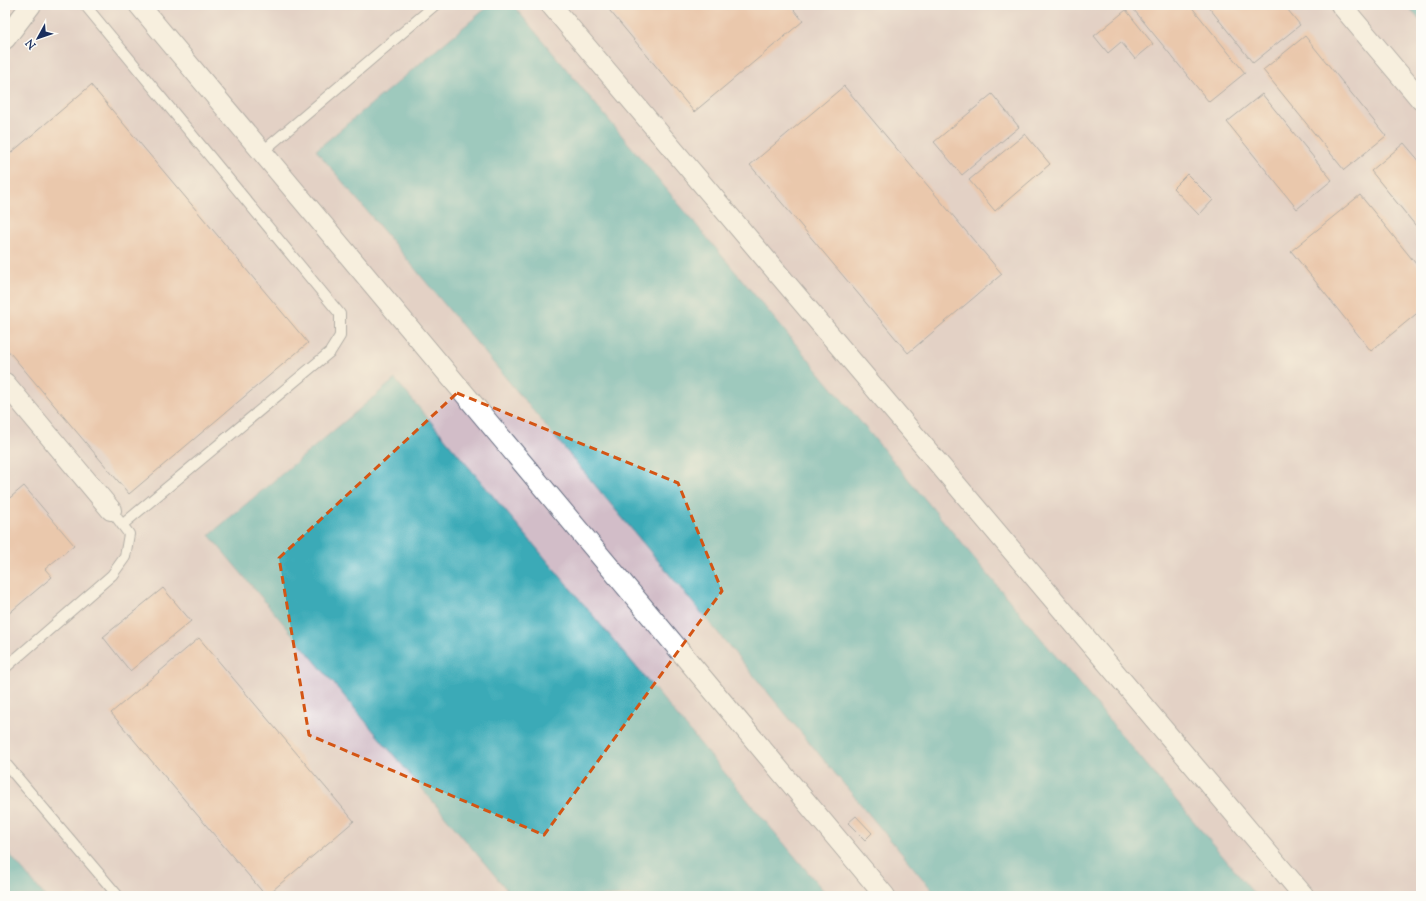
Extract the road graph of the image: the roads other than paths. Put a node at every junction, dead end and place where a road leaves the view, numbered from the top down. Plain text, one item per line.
1 (31, 5) edge
2 (85, 5) edge
3 (138, 5) edge
4 (435, 5) edge
5 (551, 5) edge
6 (1341, 5) edge
7 (5, 39) edge
8 (1421, 100) edge
9 (262, 152) junction
10 (5, 383) edge
11 (116, 518) junction
12 (5, 668) edge
13 (5, 763) edge
14 (118, 896) edge
15 (885, 896) edge
16 (1304, 896) edge

1 - 7 street
2 - 11 lane
3 - 9 street
4 - 9 lane
5 - 16 street
6 - 8 street
9 - 15 street
10 - 11 street
11 - 12 lane
13 - 14 lane

